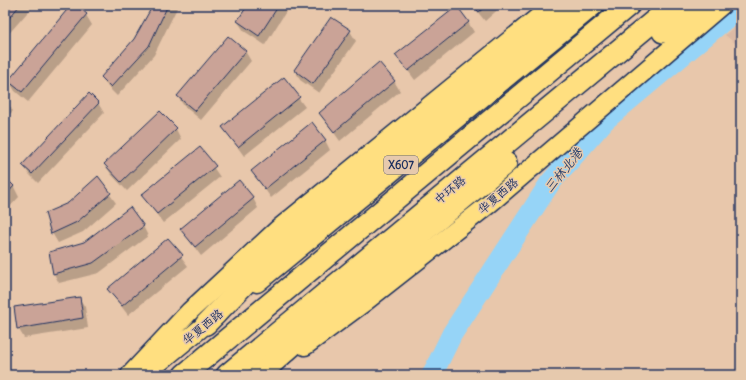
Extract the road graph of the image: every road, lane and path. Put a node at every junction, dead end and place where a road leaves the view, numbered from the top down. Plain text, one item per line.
1 (553, 5) edge
2 (572, 5) edge
3 (595, 5) edge
4 (629, 5) edge
5 (673, 5) edge
6 (682, 5) edge
7 (709, 9) edge
8 (206, 324) junction
9 (130, 375) edge
10 (144, 375) edge
11 (184, 375) edge
12 (227, 375) edge
13 (235, 375) edge
14 (259, 375) edge
15 (264, 375) edge

1 - 9 main road
2 - 8 highway
3 - 8 main road, 华夏西路 / X607
4 - 11 highway
5 - 12 highway, 中环路
6 - 13 main road
7 - 14 highway
7 - 15 main road, 华夏西路
8 - 10 main road, 华夏西路 / X607

